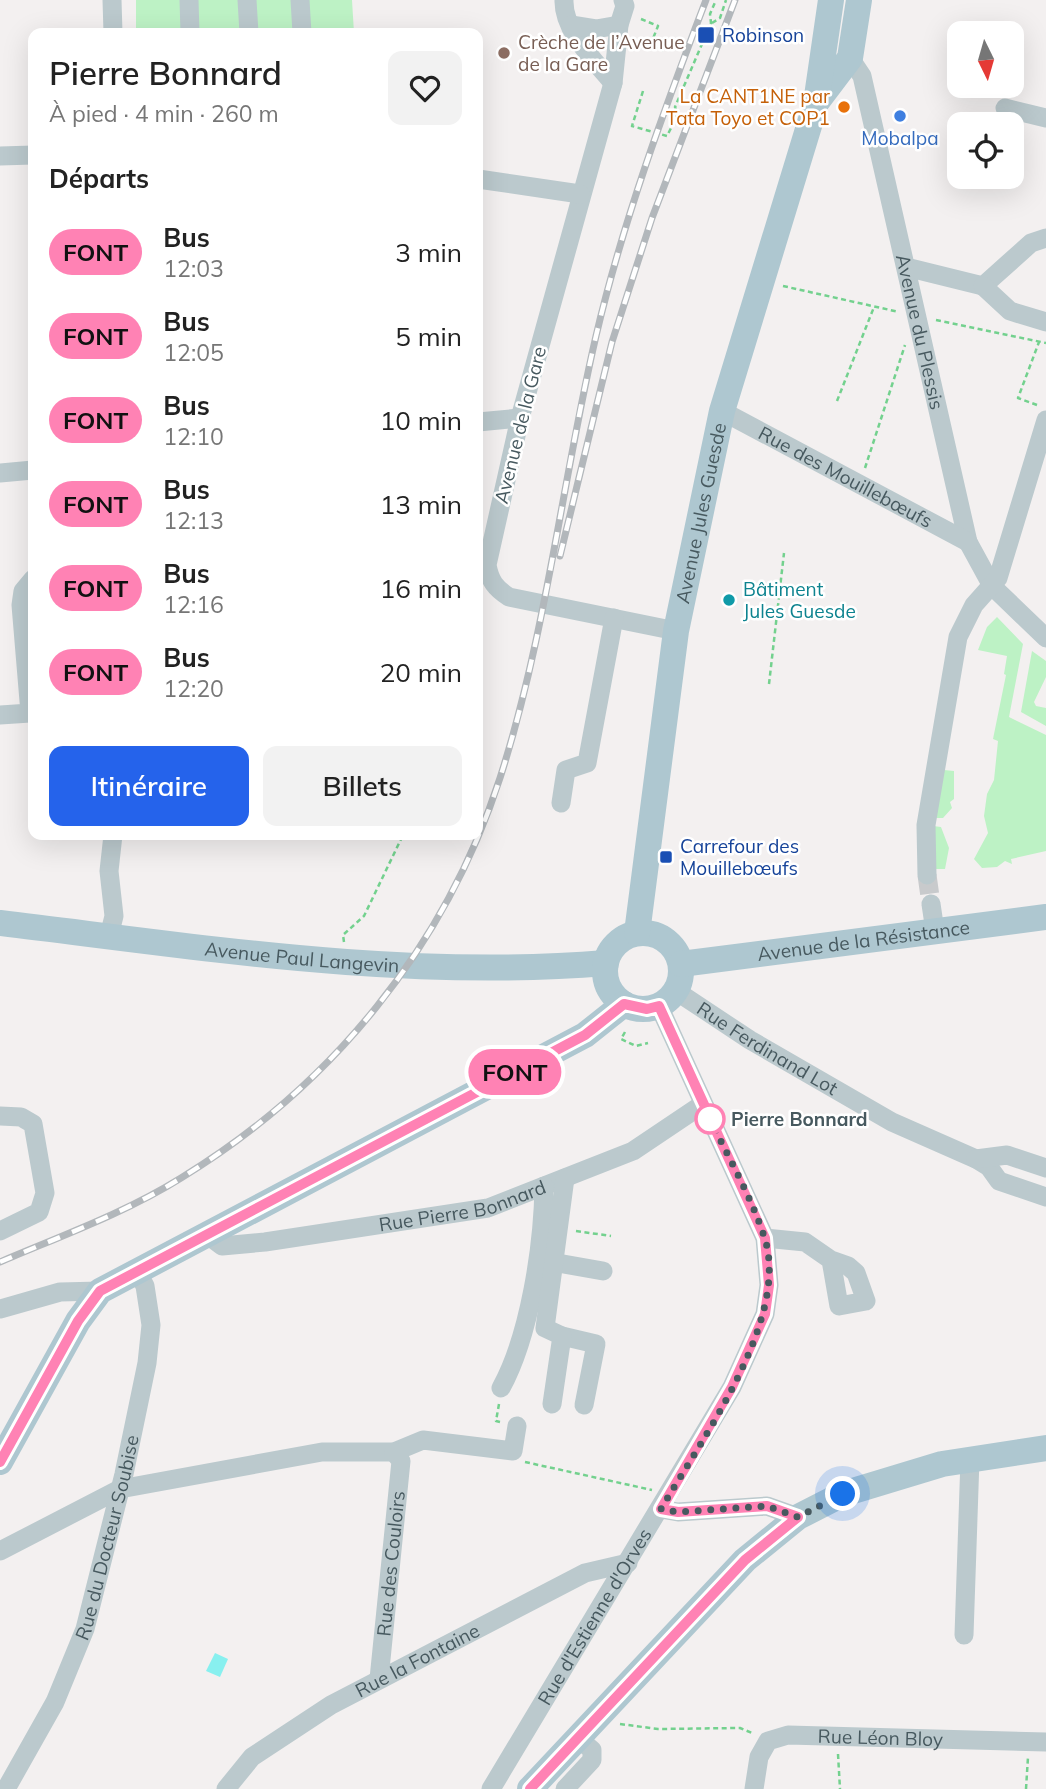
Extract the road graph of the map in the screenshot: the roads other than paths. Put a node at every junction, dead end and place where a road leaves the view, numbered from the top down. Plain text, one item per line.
1 (112, 0) edge
2 (189, 0) edge
3 (247, 0) edge
4 (300, 0) edge
5 (564, 0) edge
6 (859, 0) edge
7 (625, 9) edge
8 (830, 9) edge
9 (571, 25) junction
10 (113, 28) edge
11 (190, 28) edge
12 (248, 28) edge
13 (302, 28) edge
14 (850, 58) junction
15 (613, 83) junction
16 (816, 103) junction
17 (1005, 108) dead end
18 (1046, 118) edge
19 (28, 155) edge
20 (0, 156) edge
21 (483, 179) edge
22 (580, 194) junction
23 (1046, 238) edge
24 (906, 267) junction
25 (983, 286) junction
26 (1046, 322) edge
27 (722, 411) junction
28 (520, 418) junction
29 (1046, 420) edge
30 (483, 422) edge
31 (28, 470) edge
32 (1037, 470) edge
33 (0, 473) edge
34 (968, 542) junction
35 (28, 585) edge
36 (992, 586) junction
37 (614, 618) junction
38 (676, 631) junction
39 (1046, 638) edge
40 (28, 677) edge
41 (28, 713) edge
42 (0, 715) edge
43 (561, 803) dead end
44 (112, 840) edge
45 (927, 874) tunnel mouth
46 (931, 904) tunnel mouth
47 (1046, 917) edge
48 (0, 923) edge
49 (935, 931) junction
50 (637, 933) junction
51 (109, 936) junction
52 (606, 963) junction
53 (681, 964) junction
54 (667, 999) junction
55 (624, 1004) junction
56 (703, 1104) junction
57 (7, 1116) edge
58 (976, 1159) junction
59 (1046, 1168) edge
60 (565, 1178) junction
61 (544, 1186) junction
62 (1046, 1197) edge
63 (0, 1231) edge
64 (206, 1234) junction
65 (765, 1238) junction
66 (831, 1260) dead end
67 (552, 1262) junction
68 (137, 1271) junction
69 (603, 1271) dead end
70 (100, 1291) junction
71 (0, 1309) edge
72 (562, 1336) junction
73 (501, 1388) road end
74 (552, 1404) dead end
75 (584, 1405) dead end
76 (517, 1426) road end
77 (1046, 1448) edge
78 (394, 1452) junction
79 (970, 1459) junction
80 (0, 1462) edge
81 (120, 1489) junction
82 (666, 1502) junction
83 (798, 1517) junction
84 (0, 1551) edge
85 (628, 1563) junction
86 (964, 1635) dead end
87 (379, 1679) junction
88 (586, 1729) junction
89 (1037, 1742) edge
90 (507, 1768) junction
91 (6, 1789) edge
92 (226, 1789) edge
93 (492, 1789) edge
94 (501, 1789) edge
95 (530, 1789) edge
96 (565, 1789) edge
97 (754, 1789) edge

1 - 10 street
2 - 11 street
3 - 12 street
4 - 13 street
5 - 9 street
6 - 14 main road
7 - 9 street
7 - 15 street, Avenue de la Gare
8 - 14 main road
8 - 16 main road, Avenue Jules Guesde
9 - 15 street
14 - 16 main road, Avenue Jules Guesde
14 - 24 street, Avenue du Plessis
15 - 22 street, Avenue de la Gare
16 - 27 main road, Avenue Jules Guesde
17 - 18 street
19 - 20 street
21 - 22 street
22 - 28 street, Avenue de la Gare
23 - 25 street
24 - 25 street
24 - 34 street, Avenue du Plessis
25 - 26 street
27 - 34 street, Rue des Mouillebœufs
27 - 38 main road, Avenue Jules Guesde
28 - 30 street
28 - 37 street, Avenue de la Gare
29 - 32 street
31 - 33 street
32 - 36 street
34 - 36 street, Avenue du Plessis
35 - 40 street
36 - 39 street, Avenue du Plessis
36 - 45 street
37 - 38 street, Avenue de la Gare
37 - 43 street
38 - 50 main road, Avenue Jules Guesde
41 - 42 street
44 - 51 street
46 - 49 street
47 - 49 main road, Avenue de la Résistance
48 - 51 main road, Avenue Paul Langevin
49 - 53 main road, Avenue de la Résistance
50 - 52 main road
50 - 53 main road
51 - 52 main road, Avenue Paul Langevin
52 - 55 main road
53 - 54 main road
54 - 55 main road
54 - 56 street, Rue d'Estienne d'Orves
54 - 58 street, Rue Ferdinand Lot
55 - 64 main road
56 - 60 street, Rue Pierre Bonnard
56 - 65 street, Rue d'Estienne d'Orves
57 - 63 street
58 - 59 street, Rue Ferdinand Lot
58 - 62 street, Rue Ferdinand Lot
60 - 61 street, Rue Pierre Bonnard
60 - 67 street
61 - 64 street, Rue Pierre Bonnard
61 - 73 street
64 - 68 main road
65 - 66 street
65 - 82 street, Rue d'Estienne d'Orves
67 - 69 street
67 - 72 street
68 - 70 main road
68 - 81 street, Rue du Docteur Soubise
70 - 71 street
70 - 80 main road
72 - 74 street
72 - 75 street
76 - 78 street
77 - 79 main road
78 - 81 street
78 - 87 street, Rue des Couloirs
79 - 83 main road
79 - 86 street
81 - 84 street
81 - 91 street, Rue du Docteur Soubise
82 - 83 street
82 - 85 street, Rue d'Estienne d'Orves
83 - 88 main road
85 - 87 street, Rue la Fontaine
85 - 90 street, Rue d'Estienne d'Orves
87 - 92 street, Rue la Fontaine
88 - 95 main road
88 - 96 street
89 - 97 street, Rue Léon Bloy
90 - 93 street, Rue d'Estienne d'Orves
90 - 94 street, Rue d'Estienne d'Orves

